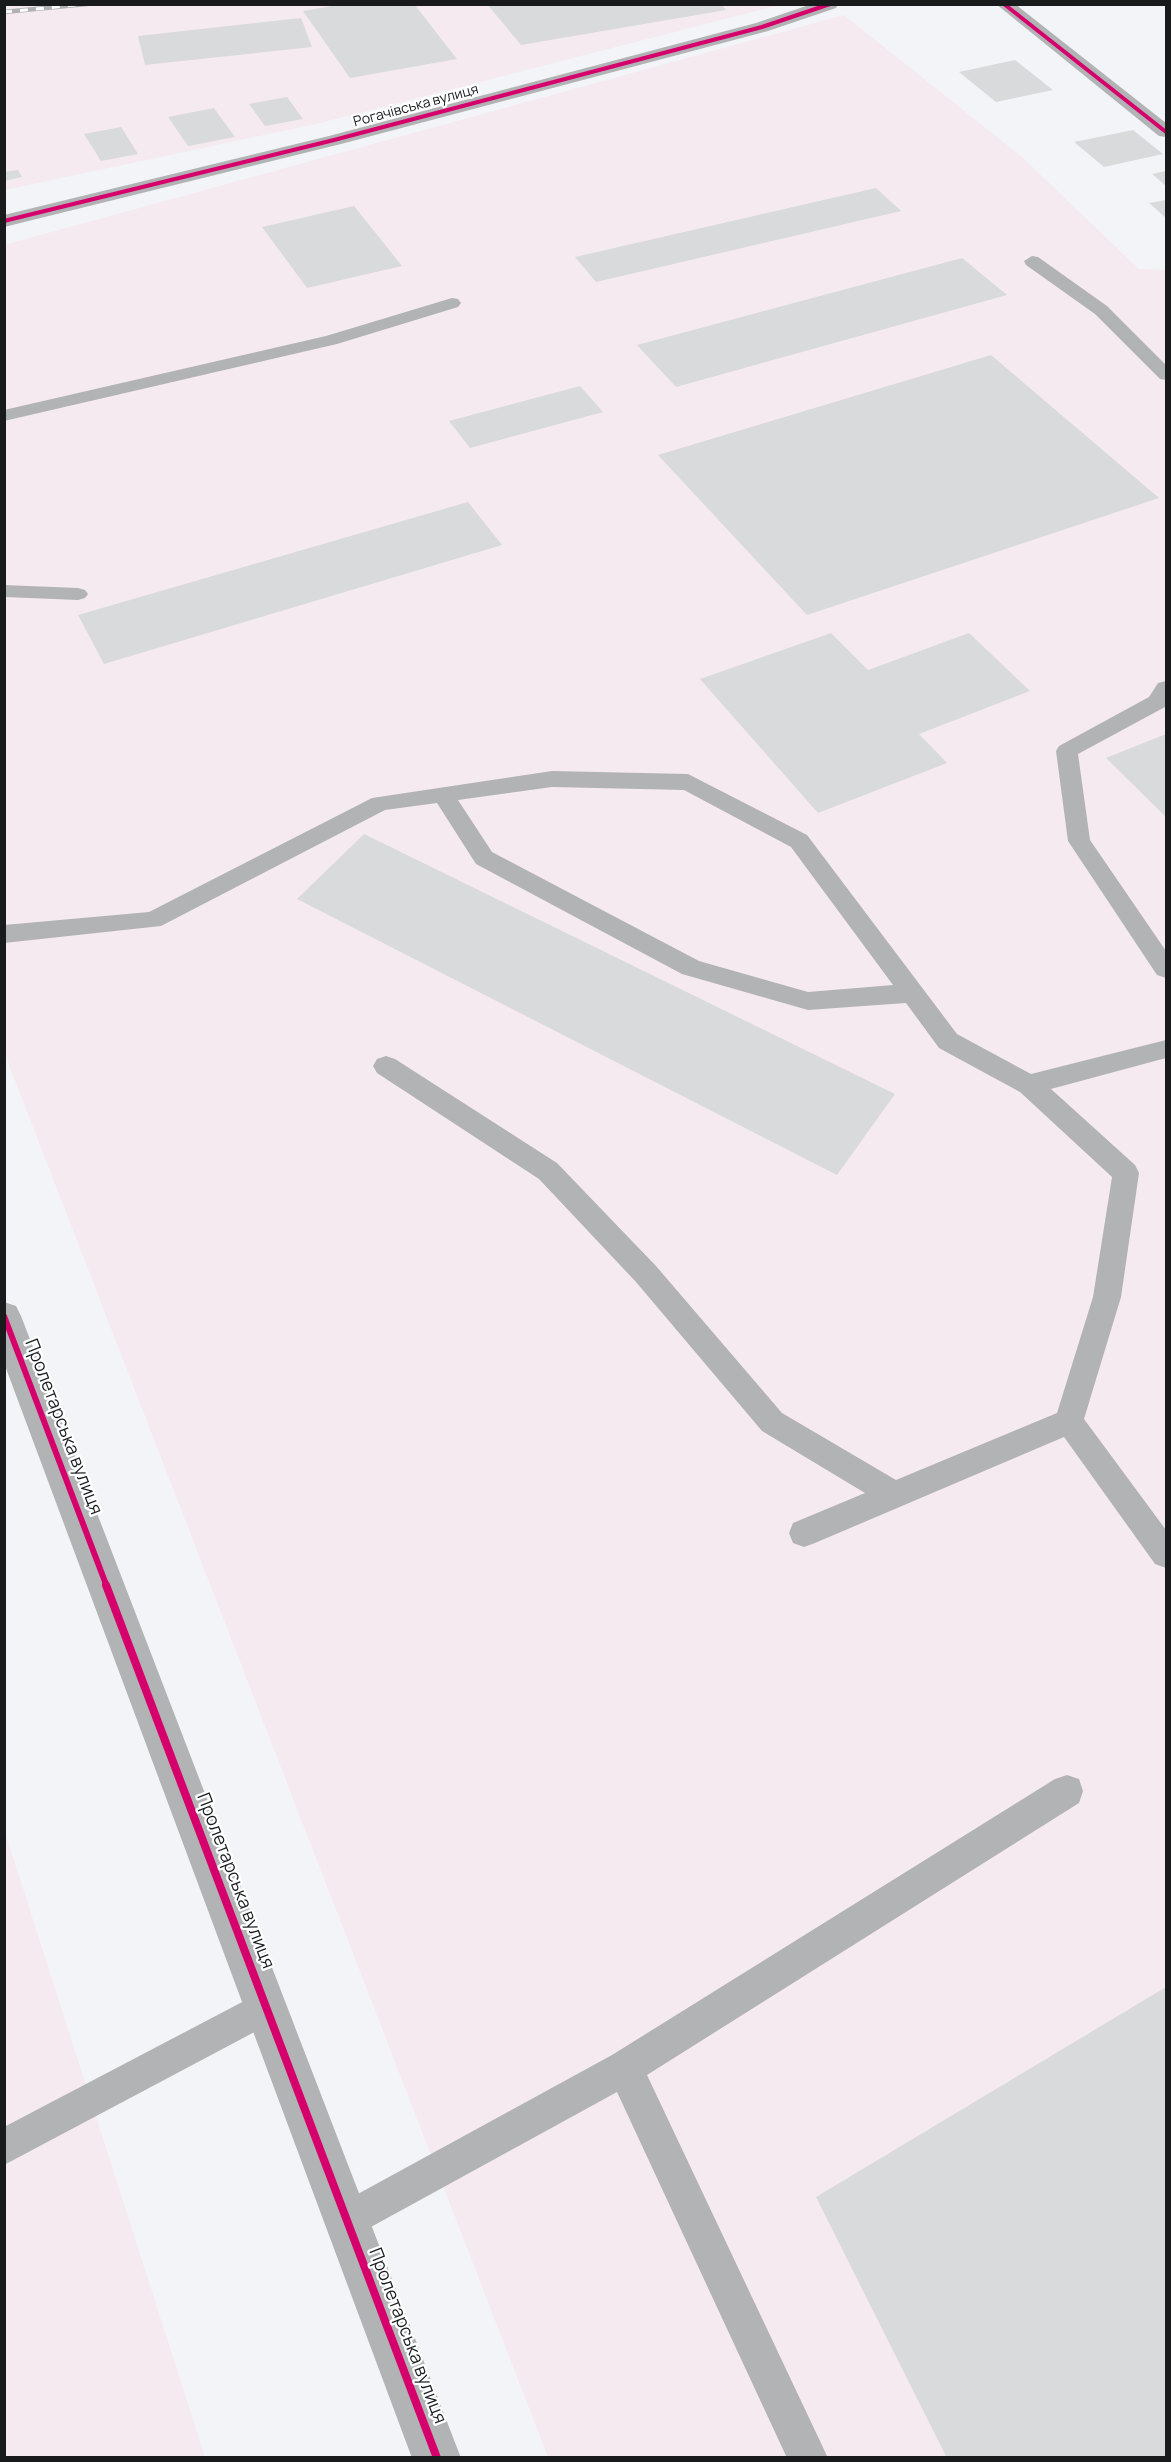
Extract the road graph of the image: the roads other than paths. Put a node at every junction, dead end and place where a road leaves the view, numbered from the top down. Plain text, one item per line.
1 (830, 4) edge
2 (1004, 4) edge
3 (1167, 132) edge
4 (4, 221) edge
5 (1032, 261) dead end
6 (452, 303) dead end
7 (1167, 375) edge
8 (4, 416) edge
9 (4, 591) edge
10 (78, 594) dead end
11 (1167, 688) edge
12 (443, 794) junction
13 (4, 934) edge
14 (1167, 969) edge
15 (913, 993) junction
16 (1167, 1049) edge
17 (386, 1066) dead end
18 (1029, 1085) junction
19 (4, 1316) edge
20 (1070, 1421) junction
21 (894, 1495) junction
22 (804, 1533) dead end
23 (1167, 1554) edge
24 (1067, 1791) dead end
25 (267, 2007) junction
26 (625, 2068) junction
27 (4, 2147) edge
28 (347, 2220) junction
29 (438, 2457) edge
30 (808, 2457) edge

1 - 4 street, Рогачівська вулиця
2 - 3 street
5 - 7 lane
6 - 8 lane
9 - 10 lane
11 - 14 lane
12 - 13 lane
12 - 15 lane
12 - 15 lane
15 - 18 lane
16 - 18 lane
17 - 21 lane
18 - 20 lane
19 - 25 street, Пролетарська вулиця
20 - 21 lane
20 - 23 lane
21 - 22 lane
24 - 26 lane
25 - 27 lane
25 - 28 street, Пролетарська вулиця
26 - 28 lane
26 - 30 lane
28 - 29 street, Пролетарська вулиця

